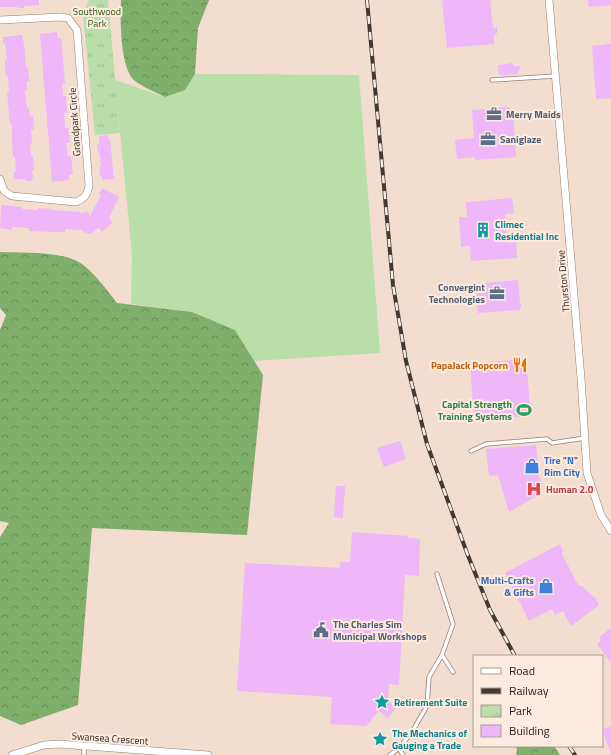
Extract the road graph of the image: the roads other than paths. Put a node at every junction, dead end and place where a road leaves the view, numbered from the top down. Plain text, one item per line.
1 (548, 0) edge
2 (0, 20) edge
3 (556, 76) junction
4 (492, 80) dead end
5 (0, 179) edge
6 (585, 438) junction
7 (471, 451) dead end
8 (611, 531) edge
9 (437, 574) dead end
10 (442, 655) junction
11 (453, 672) dead end
12 (84, 746) junction
13 (399, 748) junction
14 (149, 753) edge
15 (12, 755) edge
16 (84, 755) edge
17 (208, 755) edge
18 (390, 755) edge
19 (403, 755) edge

1 - 3 street, Thurston Drive
2 - 5 street, Grandpark Circle
3 - 4 lane
3 - 6 street, Thurston Drive
6 - 7 lane
6 - 8 street, Thurston Drive
9 - 10 lane
10 - 11 lane
10 - 13 lane
12 - 14 street, Swansea Crescent
12 - 15 street, Swansea Crescent
12 - 16 lane
13 - 18 lane
13 - 19 lane
14 - 17 street, Swansea Crescent

